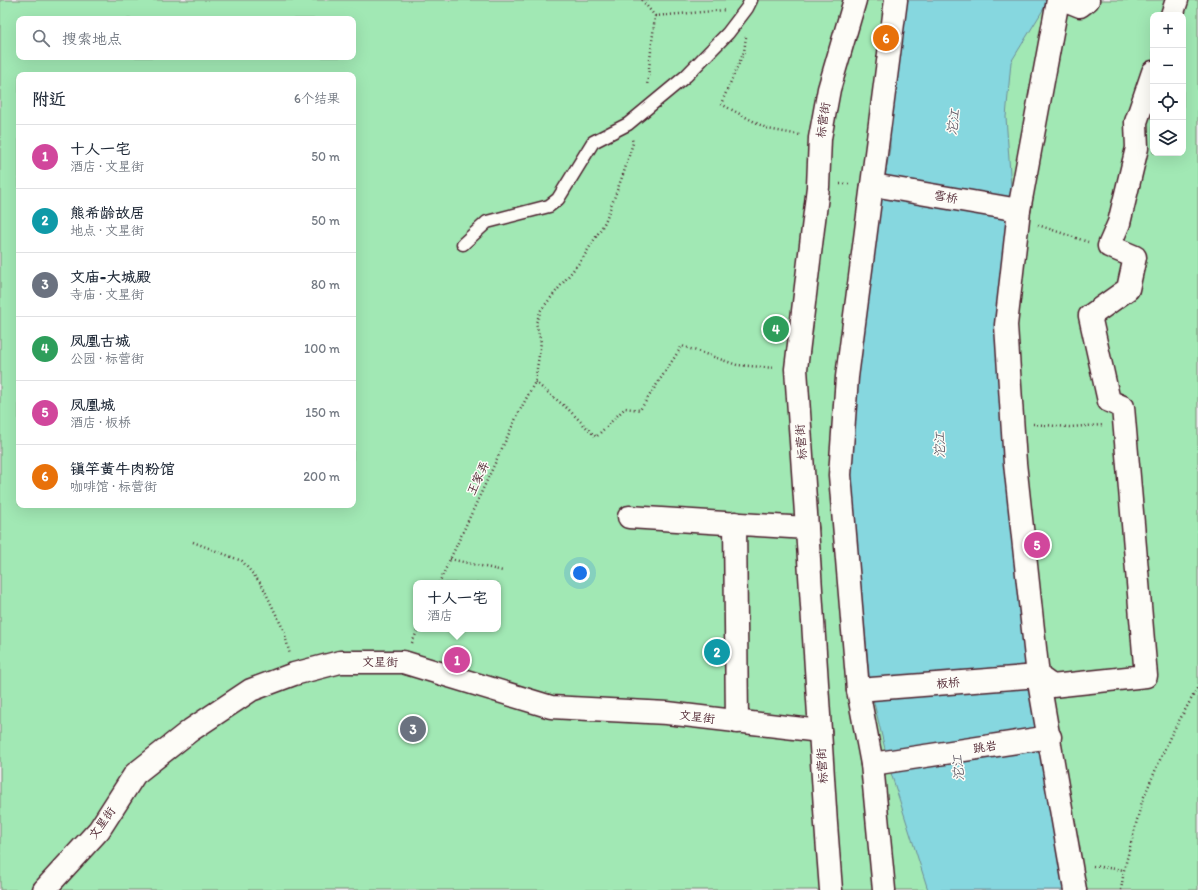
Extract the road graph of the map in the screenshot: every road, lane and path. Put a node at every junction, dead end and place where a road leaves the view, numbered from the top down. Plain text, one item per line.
1 (642, 0) edge
2 (855, 0) edge
3 (896, 0) edge
4 (1058, 0) edge
5 (1065, 0) edge
6 (1088, 0) edge
7 (1177, 0) edge
8 (749, 4) edge
9 (1173, 12) edge
10 (655, 16) junction
11 (1150, 81) edge
12 (642, 90) dead end
13 (628, 124) junction
14 (820, 138) junction
15 (872, 185) junction
16 (818, 187) junction
17 (1019, 210) junction
18 (463, 244) dead end
19 (1109, 246) junction
20 (796, 369) junction
21 (535, 382) junction
22 (1012, 422) junction
23 (1124, 423) junction
24 (630, 517) dead end
25 (734, 523) junction
26 (807, 528) junction
27 (194, 542) dead end
28 (450, 559) junction
29 (503, 571) dead end
30 (440, 580) edge
31 (294, 674) junction
32 (1038, 676) junction
33 (1198, 687) edge
34 (858, 690) junction
35 (737, 722) junction
36 (820, 731) junction
37 (1050, 737) junction
38 (872, 764) junction
39 (1070, 863) junction
40 (1124, 870) junction
41 (44, 890) edge
42 (831, 890) edge
43 (884, 890) edge
44 (1075, 890) edge
45 (1121, 890) edge

1 - 10 path
2 - 14 street, 标营街
3 - 15 street
4 - 17 street
5 - 6 street
7 - 9 street
8 - 10 path
8 - 13 lane
8 - 14 path
10 - 12 path
11 - 19 street
13 - 18 lane
13 - 21 path, 王家弄
14 - 16 street, 标营街
15 - 16 path
15 - 17 street, 雪桥
15 - 34 street
16 - 20 street, 标营街
17 - 19 path
17 - 22 street
19 - 23 street
20 - 21 path
20 - 26 street, 标营街
21 - 28 path, 王家弄
22 - 23 path
22 - 32 street
23 - 32 street
24 - 25 street
25 - 26 street
25 - 35 street
26 - 36 street, 标营街
27 - 31 path
28 - 29 path
28 - 30 path, 王家弄
31 - 35 street, 文星街
31 - 41 street, 文星街
32 - 34 street, 板桥
32 - 37 street
33 - 40 path
34 - 38 street
35 - 36 street, 文星街
36 - 42 street, 标营街
37 - 38 street, 跳岩
37 - 39 street
38 - 43 street
39 - 40 path
39 - 44 street
40 - 45 path

